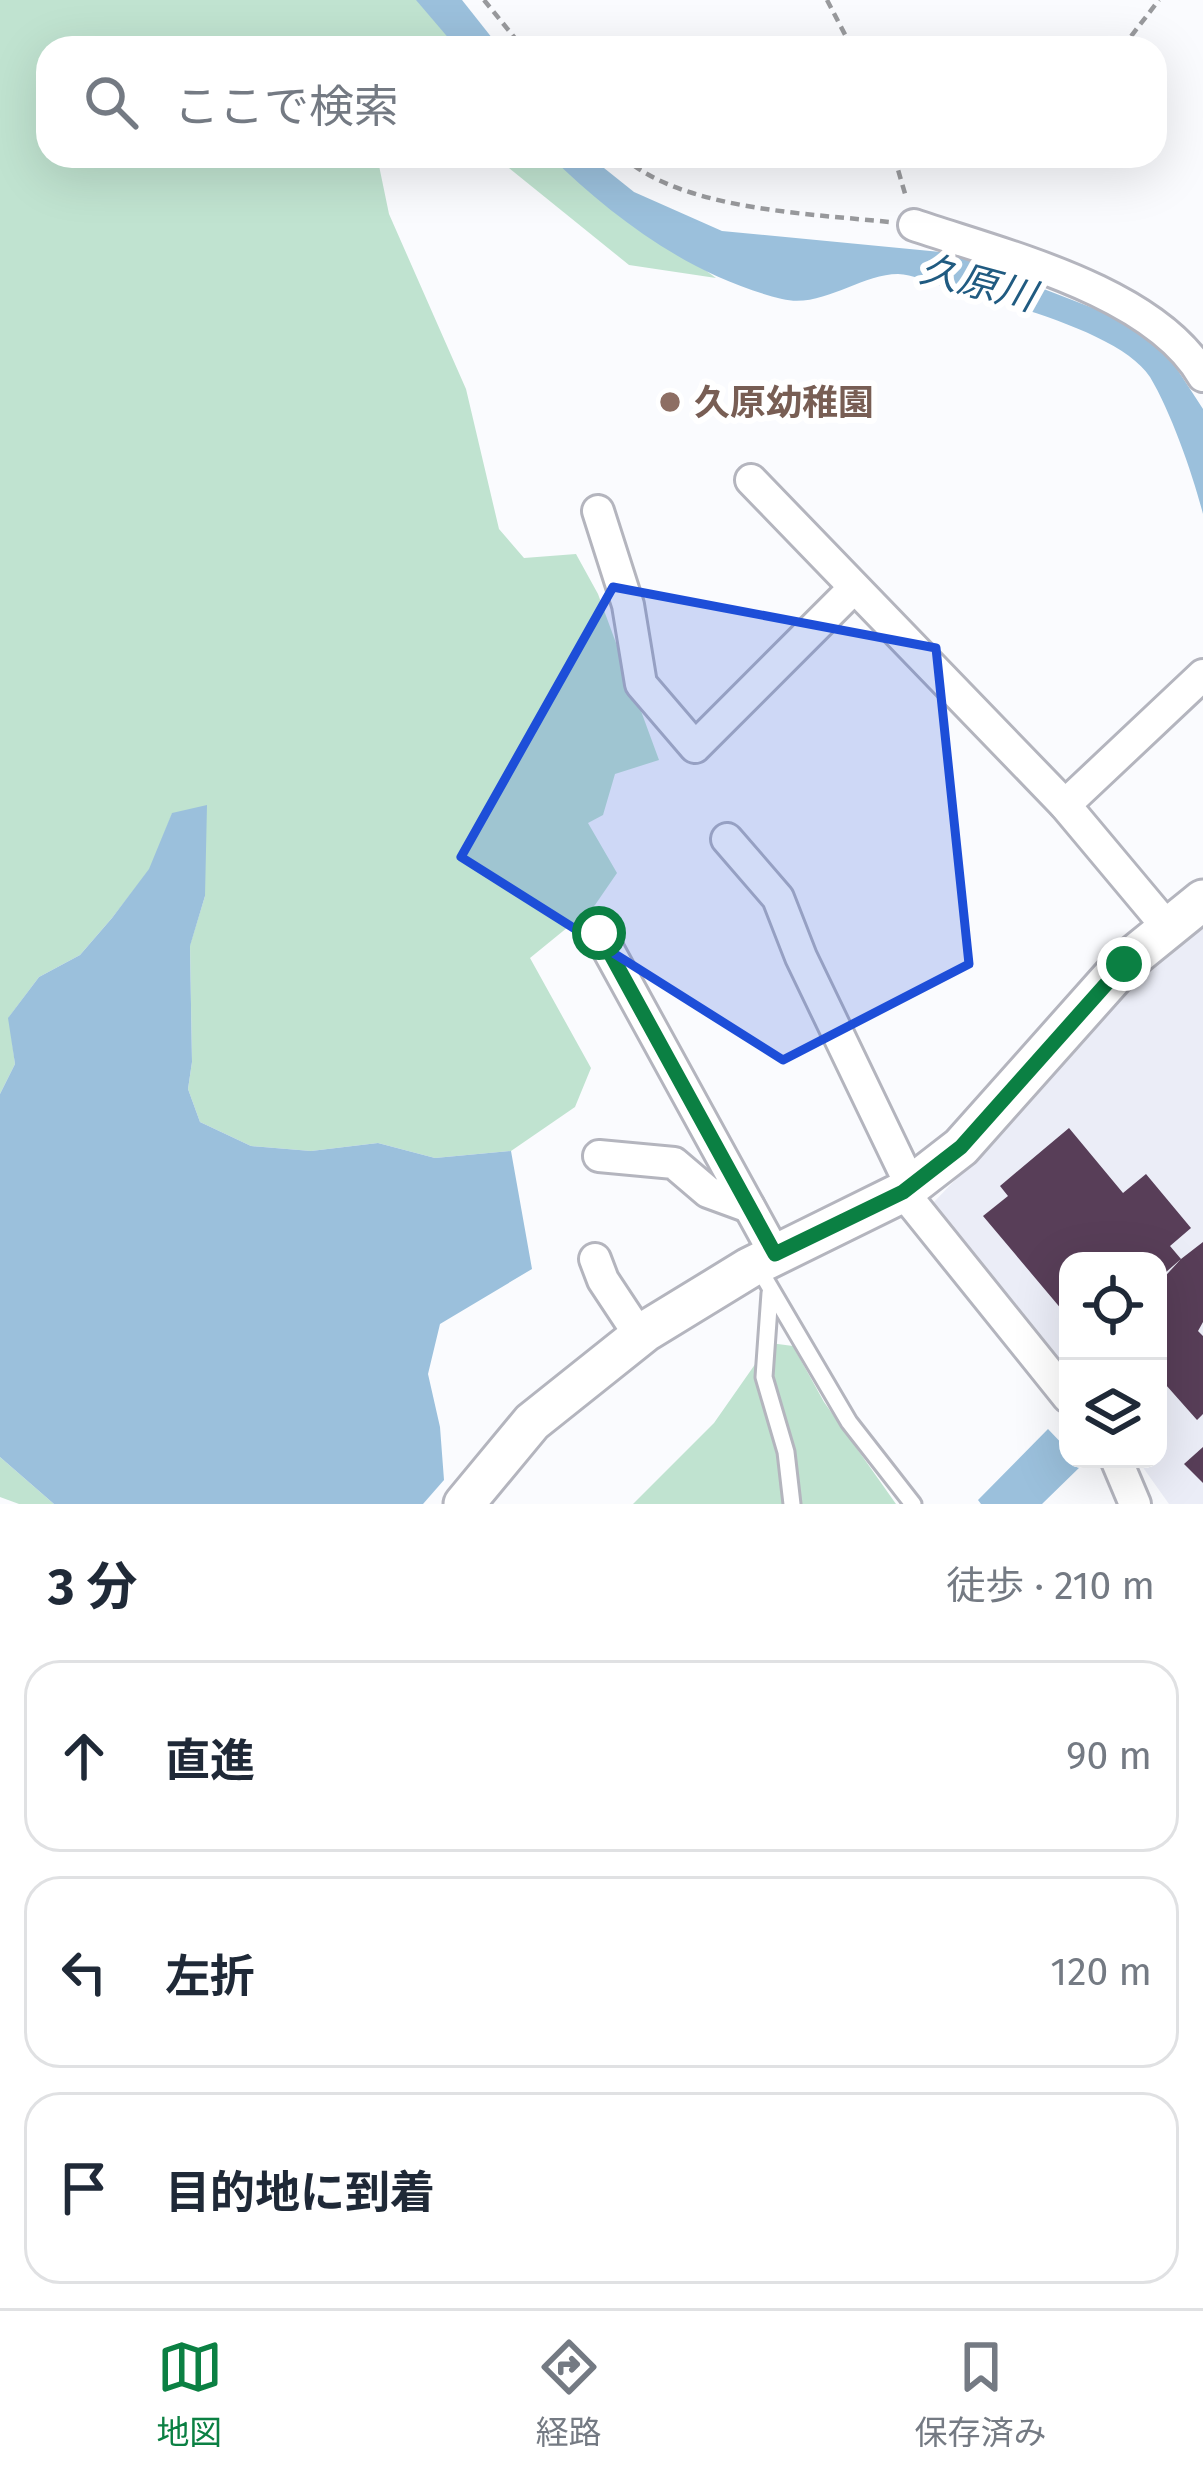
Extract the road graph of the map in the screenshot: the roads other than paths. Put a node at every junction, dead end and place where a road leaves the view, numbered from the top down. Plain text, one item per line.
1 (914, 225) road end
2 (1203, 376) edge
3 (751, 480) dead end
4 (598, 511) dead end
5 (853, 589) junction
6 (1203, 675) edge
7 (1065, 805) junction
8 (728, 839) dead end
9 (1203, 900) edge
10 (1168, 928) junction
11 (599, 933) dead end
12 (599, 1156) dead end
13 (907, 1189) junction
14 (748, 1207) junction
15 (595, 1259) dead end
16 (767, 1269) junction
17 (640, 1336) junction
18 (1059, 1385) edge
19 (1120, 1468) edge
20 (464, 1504) edge
21 (792, 1504) edge
22 (913, 1504) edge
23 (1135, 1504) edge

1 - 2 street
3 - 5 street
4 - 5 street
5 - 7 street
6 - 7 street
7 - 10 street
8 - 13 street
9 - 10 street
10 - 13 street
11 - 14 street
12 - 14 street
13 - 16 street
13 - 18 street
14 - 16 street
15 - 17 street
16 - 17 street
16 - 21 lane
16 - 22 lane
17 - 20 street
19 - 23 street

